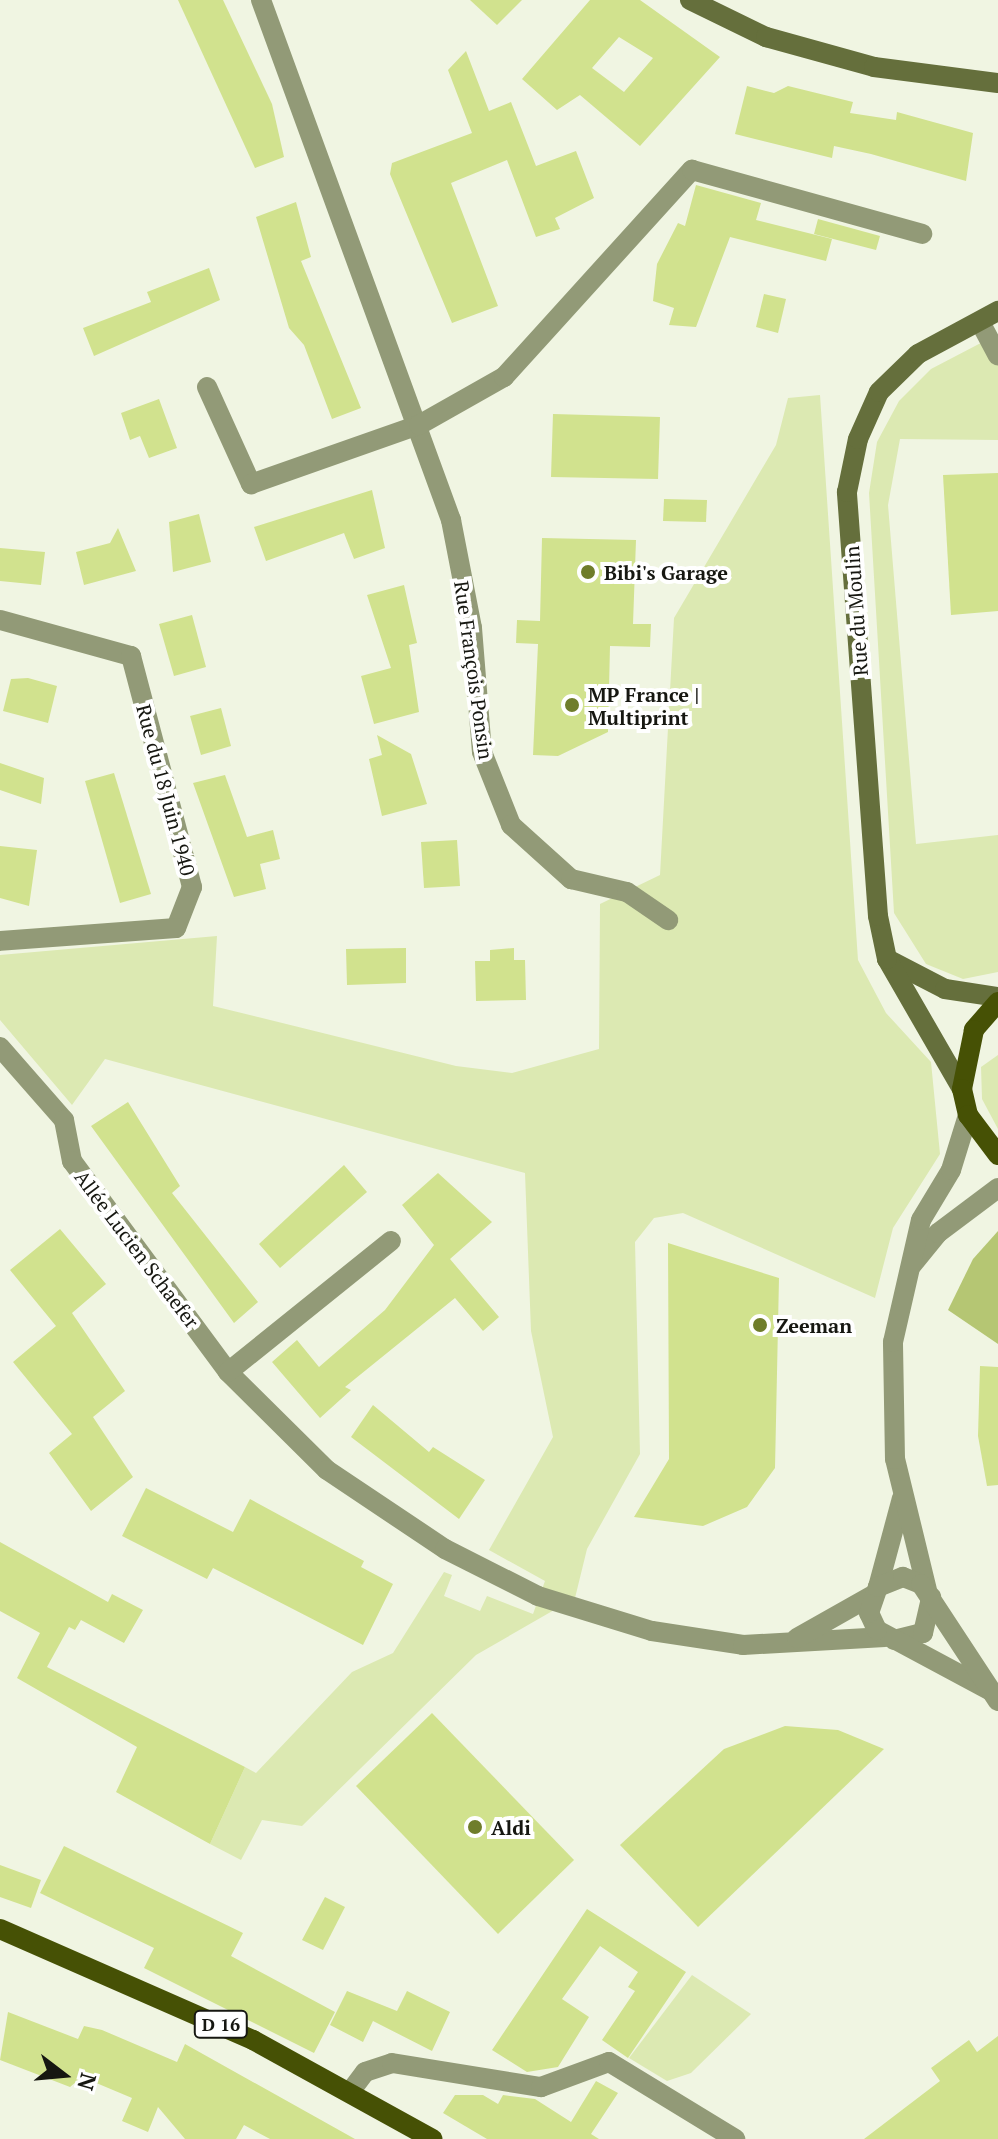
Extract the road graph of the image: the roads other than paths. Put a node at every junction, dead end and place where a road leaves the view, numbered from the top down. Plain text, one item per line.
1 (261, 0) edge
2 (690, 0) edge
3 (998, 83) edge
4 (922, 234) dead end
5 (998, 311) edge
6 (980, 322) junction
7 (998, 356) edge
8 (207, 387) dead end
9 (419, 425) junction
10 (0, 620) edge
11 (668, 920) dead end
12 (0, 941) edge
13 (887, 959) junction
14 (998, 1000) edge
15 (0, 1047) edge
16 (962, 1089) junction
17 (968, 1115) junction
18 (998, 1155) edge
19 (998, 1188) edge
20 (391, 1241) dead end
21 (904, 1275) junction
22 (228, 1372) junction
23 (903, 1491) junction
24 (875, 1591) junction
25 (929, 1594) junction
26 (889, 1638) junction
27 (787, 1644) junction
28 (994, 1695) edge
29 (0, 1929) edge
30 (350, 2092) junction
31 (432, 2139) edge
32 (735, 2139) edge

1 - 9 street, Rue François Ponsin
2 - 3 main road
4 - 9 street
5 - 6 main road, Rue du Moulin
6 - 7 street
6 - 13 main road, Rue du Moulin
8 - 9 street
9 - 11 street, Rue François Ponsin
10 - 12 street, Rue du 18 Juin 1940
13 - 14 main road
13 - 16 main road, Rue du Moulin
14 - 16 main road
15 - 22 street, Allée Lucien Schaefer
16 - 17 main road
17 - 18 main road
17 - 21 street
19 - 21 street
20 - 22 street
21 - 23 street
22 - 27 street, Allée Lucien Schaefer
23 - 24 street
23 - 25 street
24 - 25 street
24 - 26 street
24 - 27 street
25 - 26 street
25 - 28 street
26 - 27 street, Allée Lucien Schaefer
26 - 28 street
29 - 30 main road, D 16
30 - 31 main road, D 16
30 - 32 street

